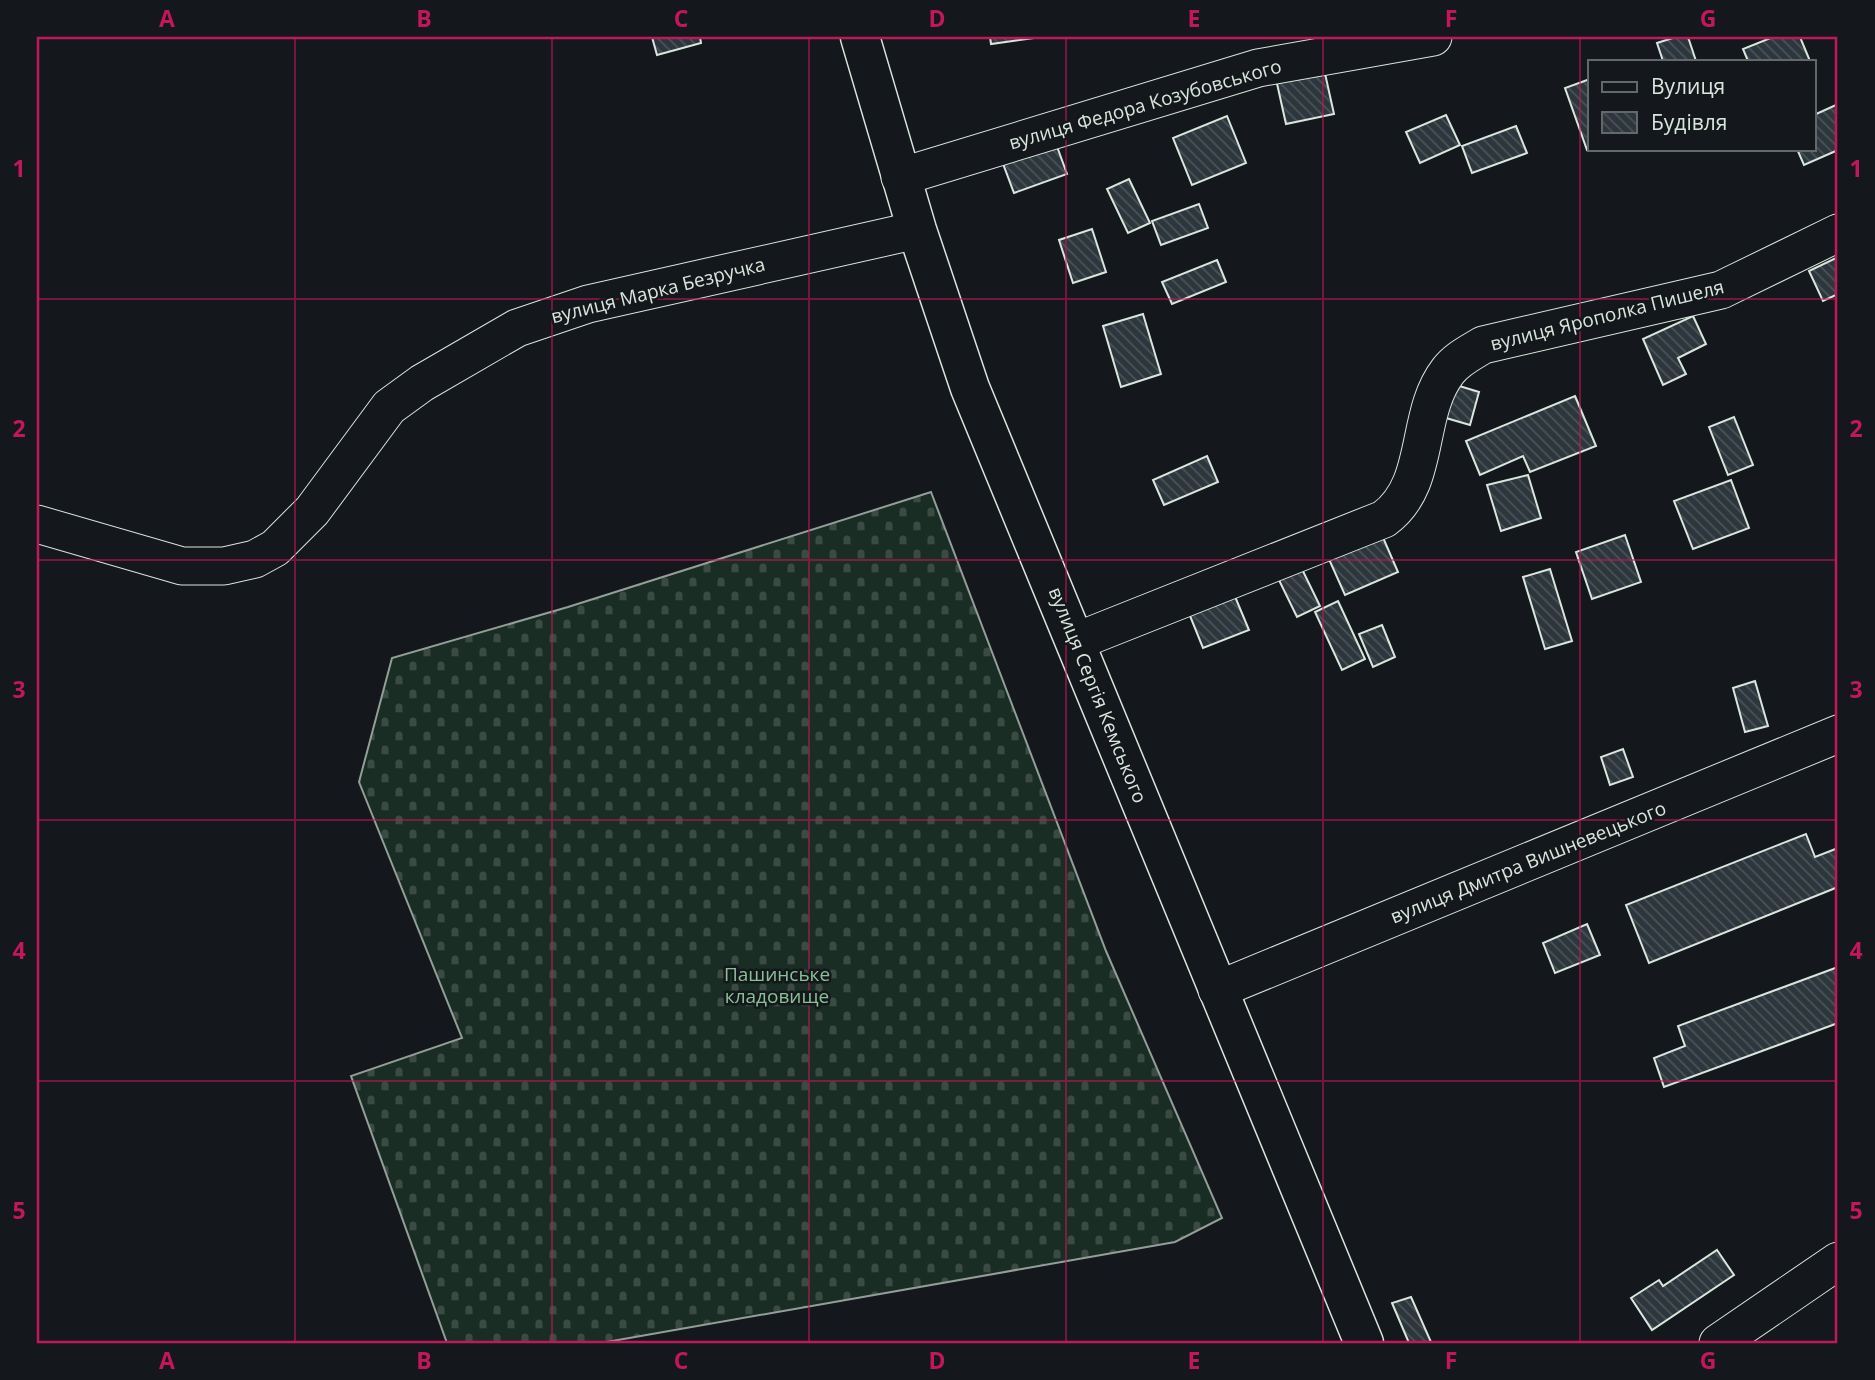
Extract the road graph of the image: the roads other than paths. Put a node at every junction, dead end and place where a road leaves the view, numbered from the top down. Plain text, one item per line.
1 (860, 37) edge
2 (1433, 37) edge
3 (900, 177) junction
4 (917, 230) junction
5 (1838, 233) edge
6 (37, 524) edge
7 (1077, 641) junction
8 (1838, 734) edge
9 (1217, 990) junction
10 (1838, 1261) edge
11 (1364, 1343) edge
12 (1718, 1343) edge

1 - 3 highway, вулиця Сергія Кемського
2 - 3 street, вулиця Федора Козубовського
3 - 4 highway, вулиця Сергія Кемського
4 - 6 street, вулиця Марка Безручка
4 - 7 highway, вулиця Сергія Кемського
5 - 7 street, вулиця Ярополка Пишеля
7 - 9 highway, вулиця Сергія Кемського
8 - 9 street, вулиця Дмитра Вишневецького
9 - 11 highway, вулиця Сергія Кемського
10 - 12 street

